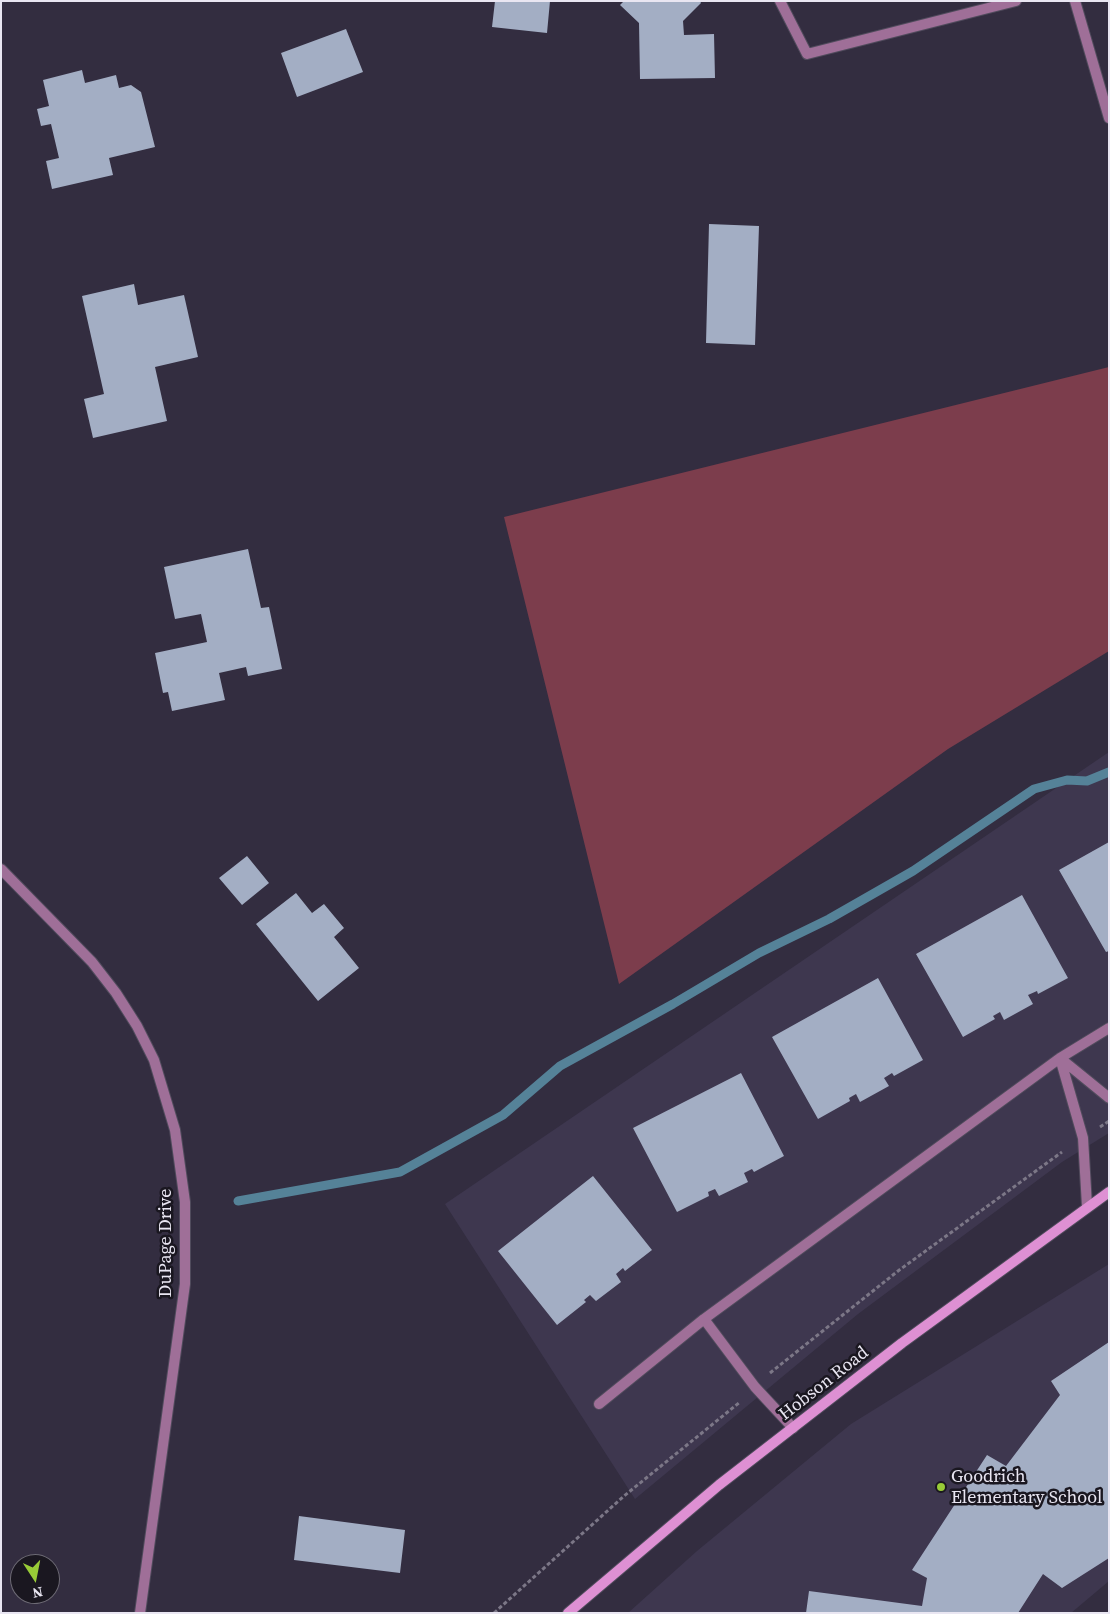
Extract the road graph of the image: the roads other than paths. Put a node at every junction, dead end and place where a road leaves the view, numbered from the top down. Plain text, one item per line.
1 (780, 1) edge
2 (1016, 1) edge
3 (1075, 1) edge
4 (1109, 118) edge
5 (1, 869) edge
6 (1109, 1028) edge
7 (1060, 1058) junction
8 (1109, 1098) edge
9 (1109, 1192) edge
10 (1087, 1206) junction
11 (704, 1319) junction
12 (598, 1404) dead end
13 (793, 1428) junction
14 (140, 1613) edge
15 (568, 1613) edge

1 - 2 street
3 - 4 street
5 - 14 street, DuPage Drive
6 - 7 street
7 - 8 street
7 - 10 street
7 - 11 street
9 - 10 main road, Hobson Road
10 - 13 main road, Hobson Road
11 - 12 street
11 - 13 street
13 - 15 main road, Hobson Road

